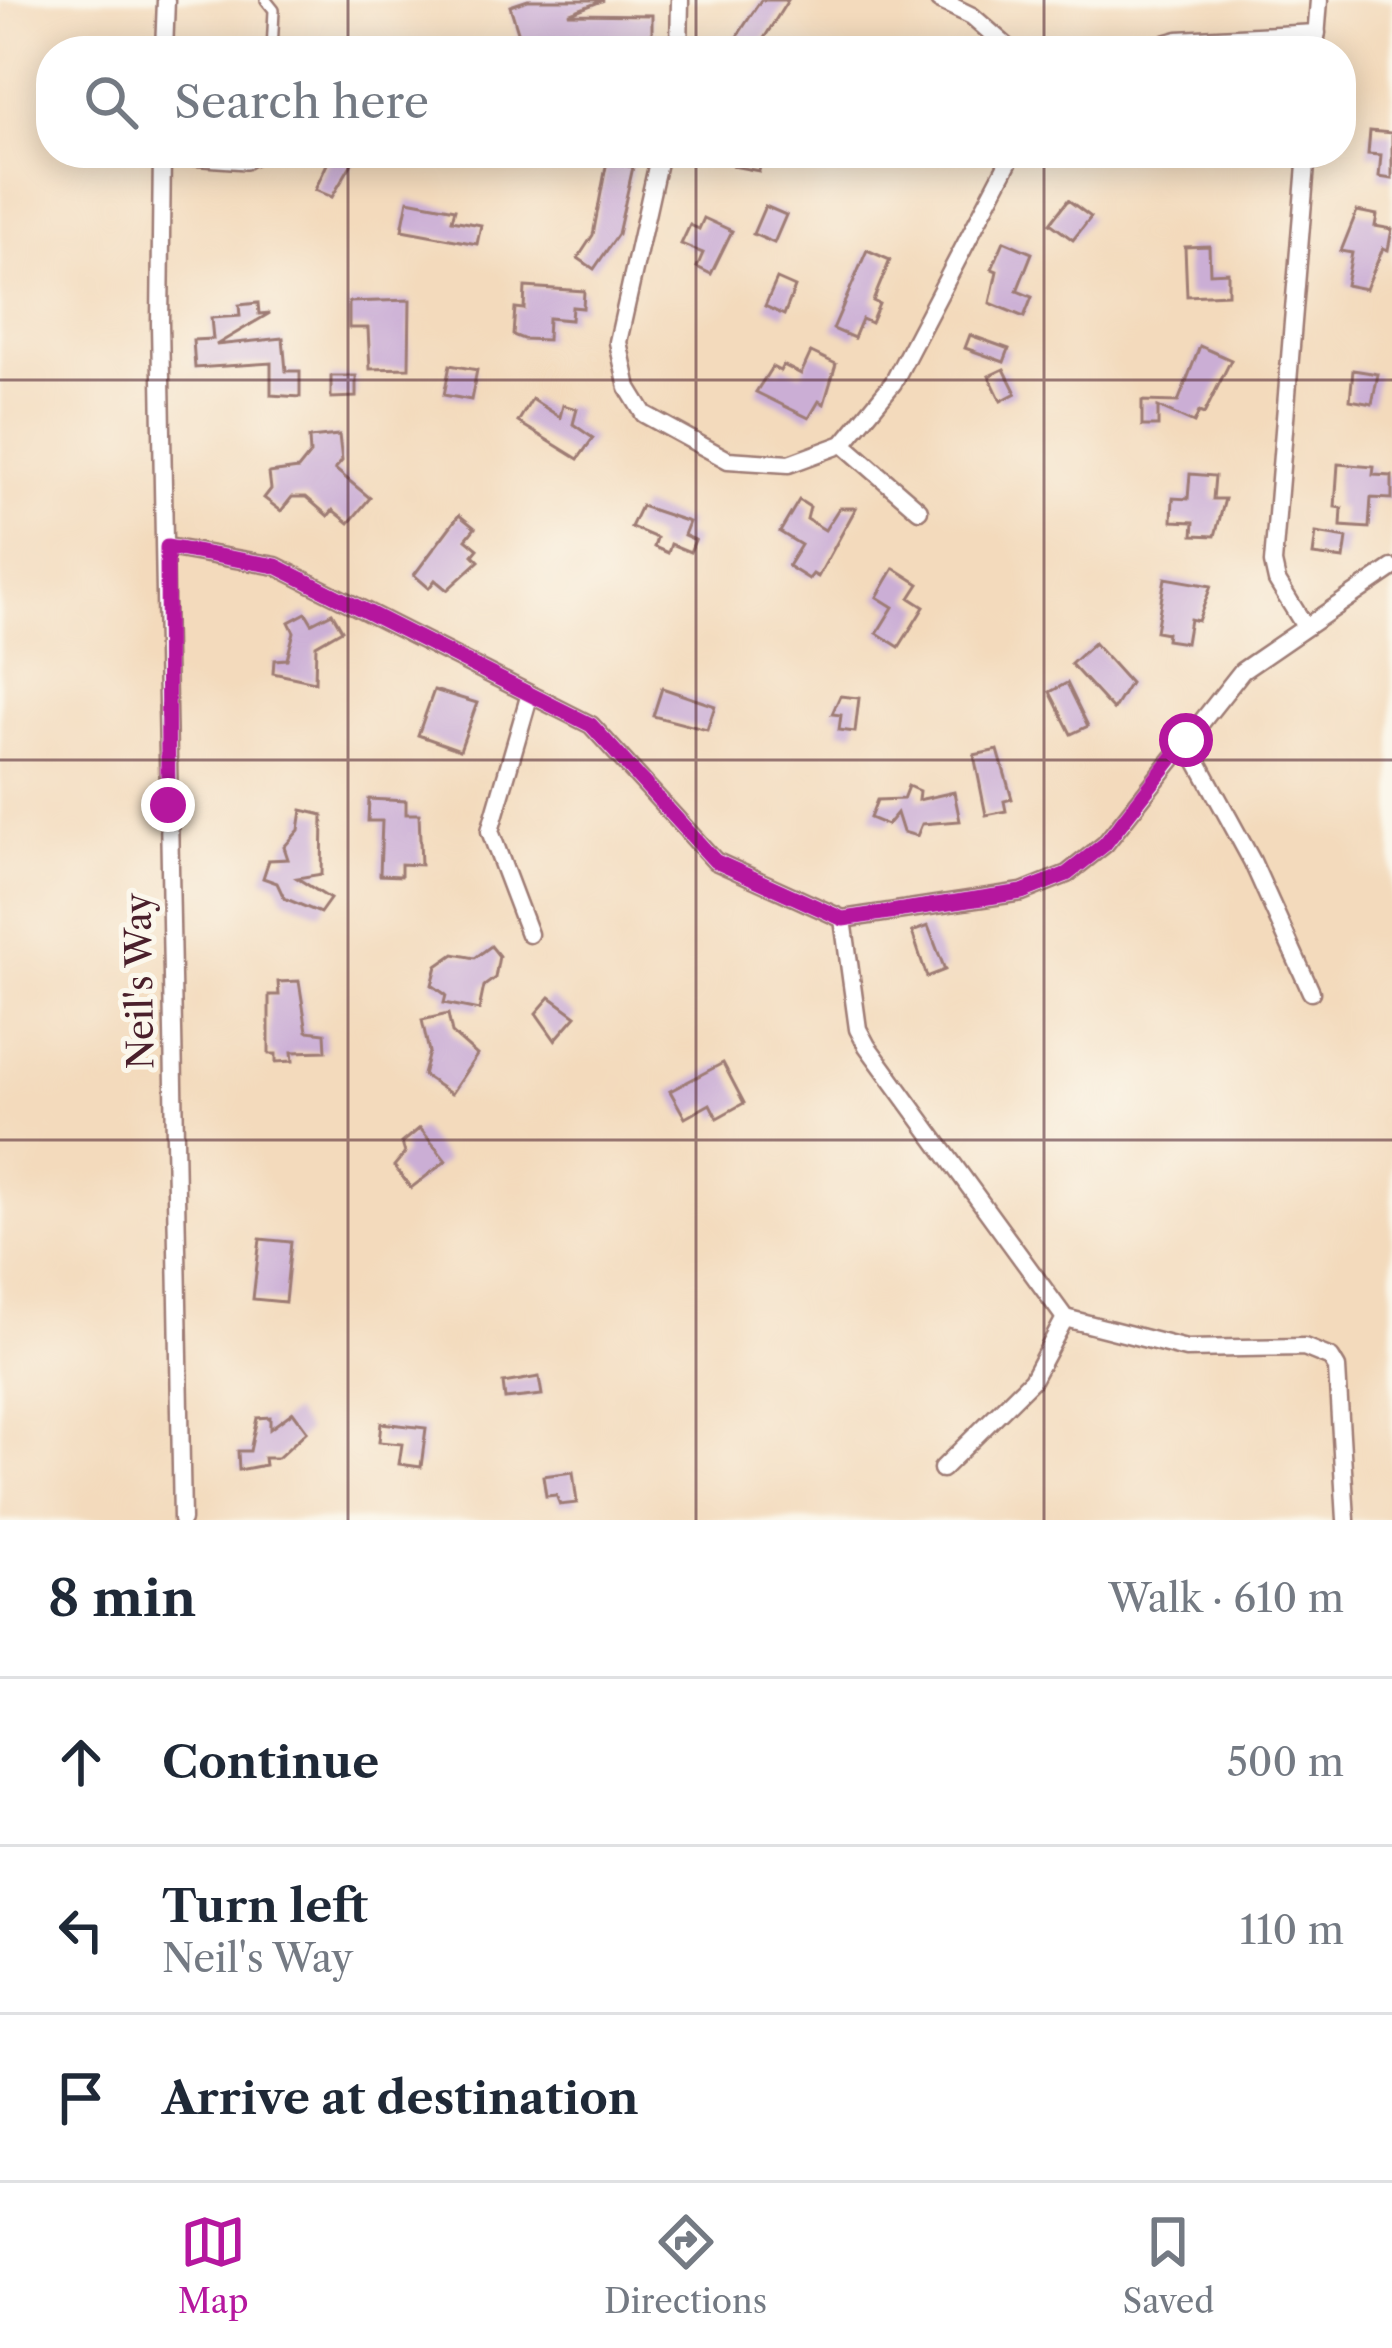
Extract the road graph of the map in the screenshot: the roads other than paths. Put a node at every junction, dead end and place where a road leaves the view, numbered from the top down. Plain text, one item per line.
1 (166, 0) edge
2 (266, 0) edge
3 (680, 0) edge
4 (939, 0) edge
5 (1319, 0) edge
6 (165, 36) edge
7 (273, 36) edge
8 (679, 36) edge
9 (995, 36) edge
10 (1316, 36) edge
11 (162, 168) edge
12 (656, 168) edge
13 (1005, 168) edge
14 (1306, 168) edge
15 (843, 444) junction
16 (919, 510) dead end
17 (167, 547) junction
18 (1392, 568) edge
19 (1304, 625) junction
20 (529, 697) junction
21 (1186, 740) junction
22 (843, 919) junction
23 (529, 934) dead end
24 (1311, 992) dead end
25 (1065, 1318) junction
26 (942, 1469) dead end
27 (182, 1520) edge
28 (1346, 1520) edge

1 - 6 street
2 - 7 lane
3 - 8 street
4 - 9 street
5 - 10 street
11 - 17 street, Neil's Way
12 - 15 street
13 - 15 street
14 - 19 street
15 - 16 street
17 - 20 street
17 - 27 street, Neil's Way
18 - 19 street
19 - 21 street
20 - 22 street
20 - 23 street
21 - 22 street
21 - 24 street
22 - 25 street
25 - 26 street
25 - 28 street

